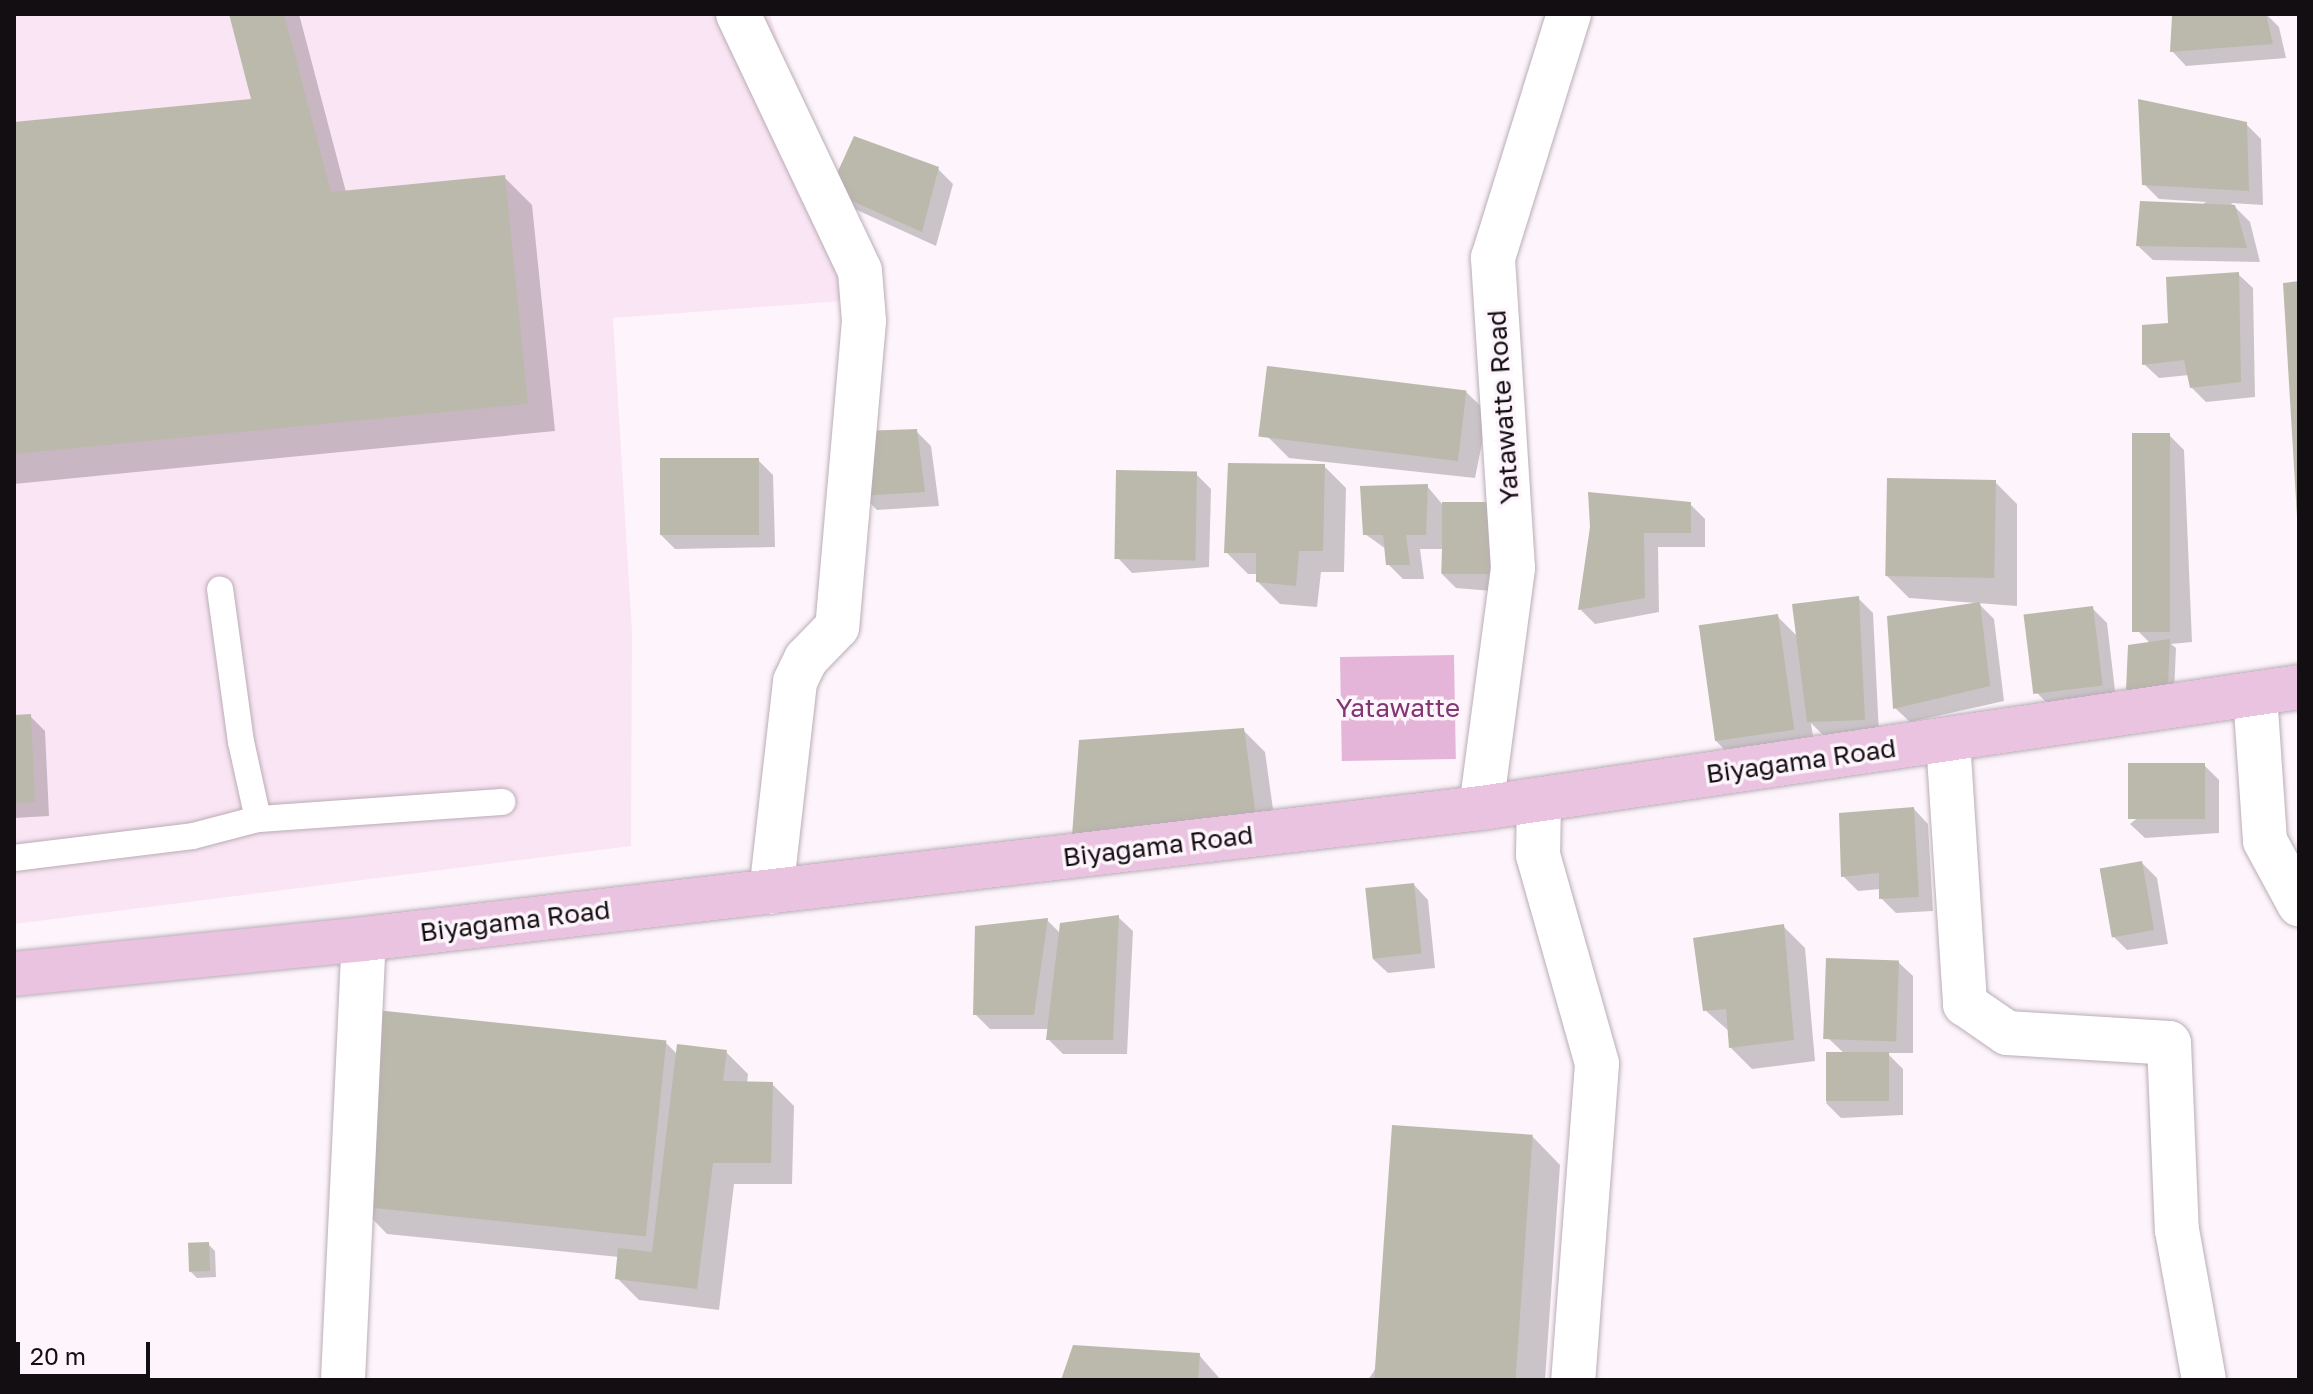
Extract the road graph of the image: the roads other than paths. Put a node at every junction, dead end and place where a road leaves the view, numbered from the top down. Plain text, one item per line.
1 (738, 14) edge
2 (1569, 14) edge
3 (220, 589) dead end
4 (2299, 687) edge
5 (2255, 694) junction
6 (1948, 740) junction
7 (1539, 800) junction
8 (502, 802) dead end
9 (1481, 808) junction
10 (258, 819) junction
11 (14, 858) edge
12 (771, 892) junction
13 (2299, 904) edge
14 (364, 939) junction
15 (14, 974) edge
16 (343, 1380) edge
17 (1573, 1380) edge
18 (2204, 1380) edge

1 - 12 street
2 - 9 street, Yatawatte Road
3 - 10 lane
4 - 5 main road, Biyagama Road
5 - 6 main road, Biyagama Road
5 - 13 street
6 - 7 main road, Biyagama Road
6 - 18 street
7 - 9 main road, Biyagama Road
7 - 17 street
8 - 10 lane
9 - 12 main road, Biyagama Road
10 - 11 lane
12 - 14 main road, Biyagama Road
14 - 15 main road, Biyagama Road
14 - 16 street

